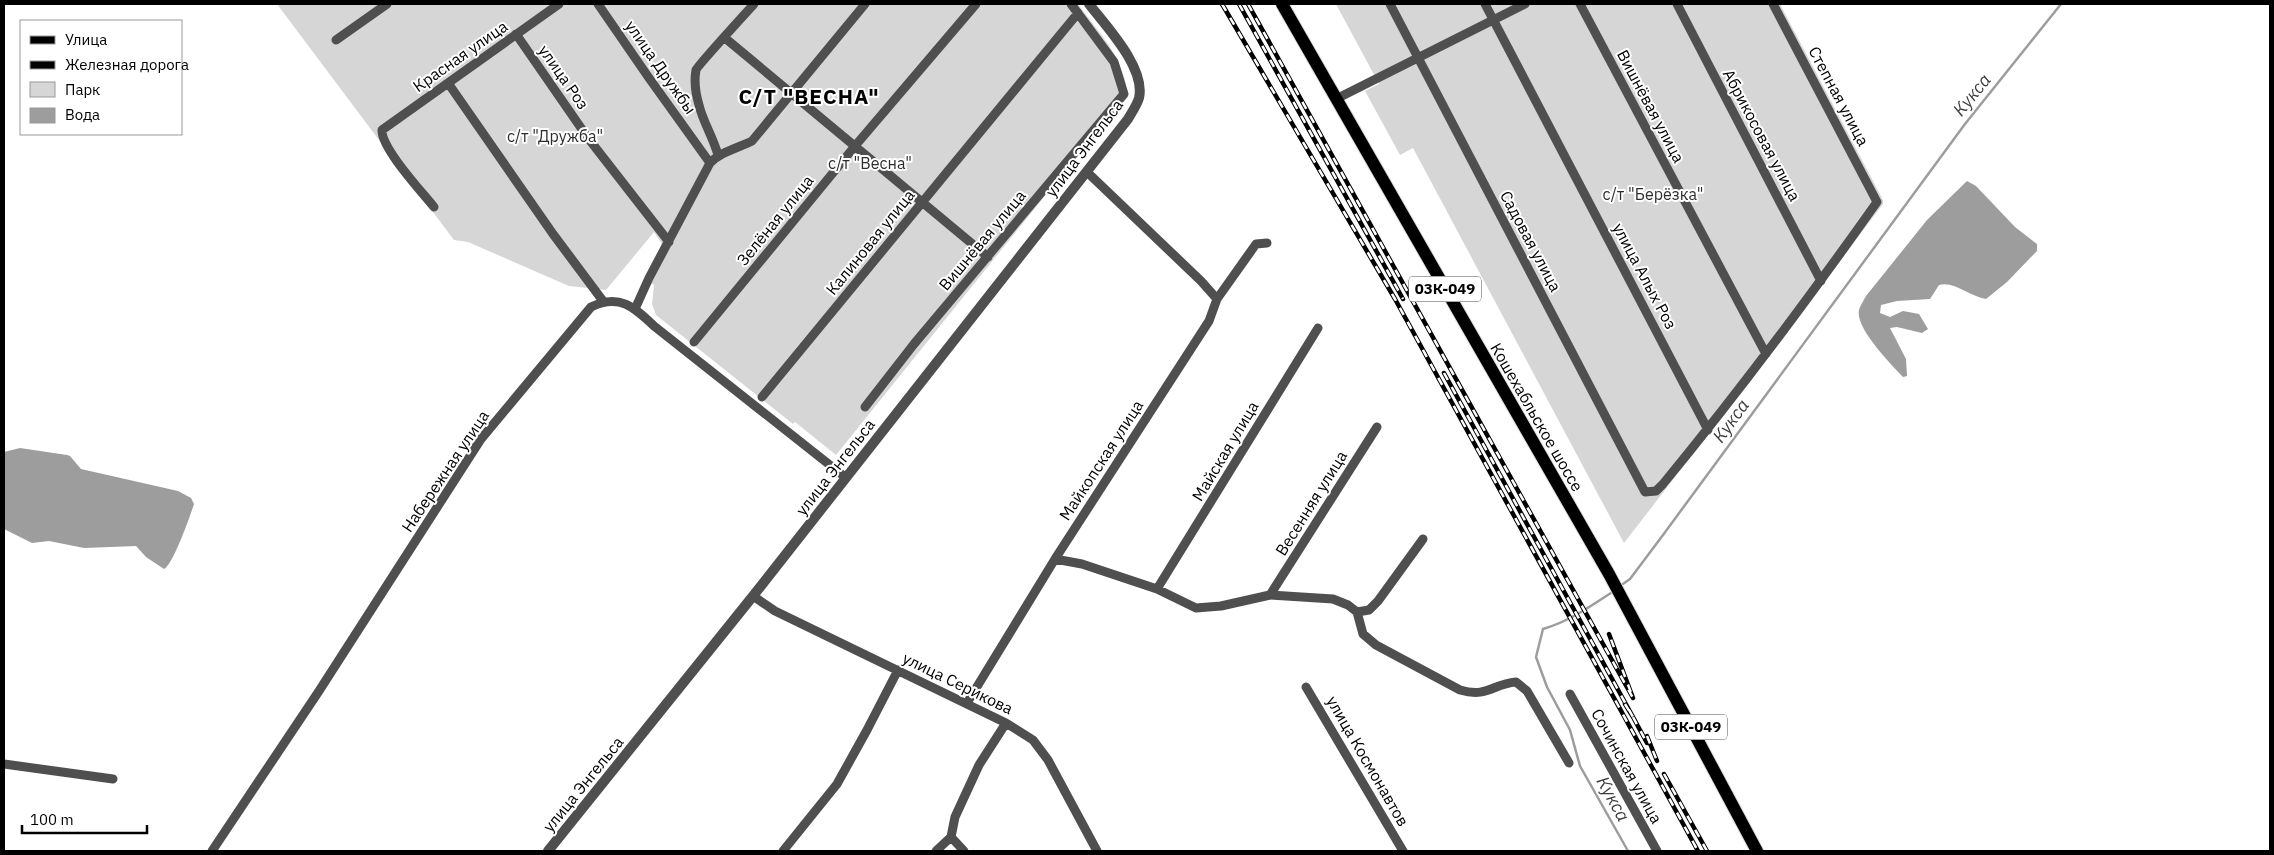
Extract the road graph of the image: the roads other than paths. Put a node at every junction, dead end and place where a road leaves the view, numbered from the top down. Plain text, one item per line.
1 (387, 4) edge
2 (559, 4) edge
3 (598, 4) edge
4 (754, 4) edge
5 (866, 4) edge
6 (976, 4) edge
7 (1071, 4) edge
8 (1089, 4) edge
9 (1282, 4) edge
10 (1390, 4) edge
11 (1485, 4) edge
12 (1525, 4) edge
13 (1580, 4) edge
14 (1677, 4) edge
15 (1773, 4) edge
16 (1078, 13) junction
17 (1494, 20) junction
18 (516, 34) junction
19 (725, 38) junction
20 (336, 40) dead end
21 (1419, 59) junction
22 (448, 83) junction
23 (791, 94) junction
24 (1336, 99) junction
25 (855, 146) junction
26 (718, 155) junction
27 (710, 163) junction
28 (1087, 172) junction
29 (923, 202) junction
30 (434, 207) dead end
31 (669, 242) junction
32 (1267, 242) dead end
33 (988, 257) junction
34 (1821, 281) junction
35 (1217, 299) junction
36 (603, 301) junction
37 (635, 309) junction
38 (1318, 328) dead end
39 (694, 342) dead end
40 (1766, 354) junction
41 (762, 398) dead end
42 (864, 407) dead end
43 (1377, 427) dead end
44 (1708, 430) junction
45 (845, 477) junction
46 (1423, 539) dead end
47 (1055, 559) junction
48 (1157, 589) junction
49 (1270, 595) junction
50 (753, 596) junction
51 (1357, 612) junction
52 (898, 670) junction
53 (1306, 687) dead end
54 (1570, 694) dead end
55 (967, 703) junction
56 (1006, 722) junction
57 (1569, 763) dead end
58 (4, 764) edge
59 (112, 779) dead end
60 (951, 837) junction
61 (212, 851) edge
62 (548, 851) edge
63 (784, 851) edge
64 (936, 851) edge
65 (964, 851) edge
66 (1097, 851) edge
67 (1403, 851) edge
68 (1657, 851) edge
69 (1758, 851) edge

1 - 20 street
2 - 18 street, Красная улица
3 - 27 street, улица Дружбы
4 - 19 street
5 - 23 street
6 - 25 street, Зелёная улица
7 - 16 street
8 - 28 street, улица Энгельса
9 - 24 main road, Кошехабльское шоссе / 03К-049
10 - 21 street, Садовая улица
11 - 17 street, улица Алых Роз
12 - 17 street
13 - 40 street, Вишнёвая улица
14 - 34 street, Абрикосовая улица
15 - 34 street, Степная улица
16 - 29 street, Калиновая улица
16 - 33 street, Вишнёвая улица
17 - 21 street
17 - 44 street, улица Алых Роз
18 - 22 street, Красная улица
18 - 31 street, улица Роз
19 - 23 street
19 - 26 street
21 - 24 street
21 - 44 street, Садовая улица
22 - 30 street, Красная улица
22 - 36 street
23 - 25 street
23 - 26 street
24 - 69 main road, Кошехабльское шоссе / 03К-049
25 - 29 street
25 - 39 street, Зелёная улица
26 - 27 street
27 - 31 street
28 - 35 street
28 - 45 street, улица Энгельса
29 - 33 street
29 - 41 street, Калиновая улица
31 - 37 street
32 - 35 street, Майкопская улица
33 - 42 street, Вишнёвая улица
34 - 40 street
35 - 47 street, Майкопская улица
36 - 37 street
36 - 61 street, Набережная улица
37 - 45 street
38 - 48 street, Майская улица
40 - 44 street
43 - 49 street, Весенняя улица
45 - 50 street, улица Энгельса
46 - 51 street
47 - 48 street
47 - 55 street, Майкопская улица
48 - 49 street
49 - 51 street
50 - 52 street, улица Серикова
50 - 62 street, улица Энгельса
51 - 57 street
52 - 55 street, улица Серикова
52 - 63 street
53 - 67 street, улица Космонавтов
54 - 68 street, Сочинская улица
55 - 56 street, улица Серикова
56 - 60 street
56 - 66 street, улица Серикова
58 - 59 street
60 - 64 street
60 - 65 street

